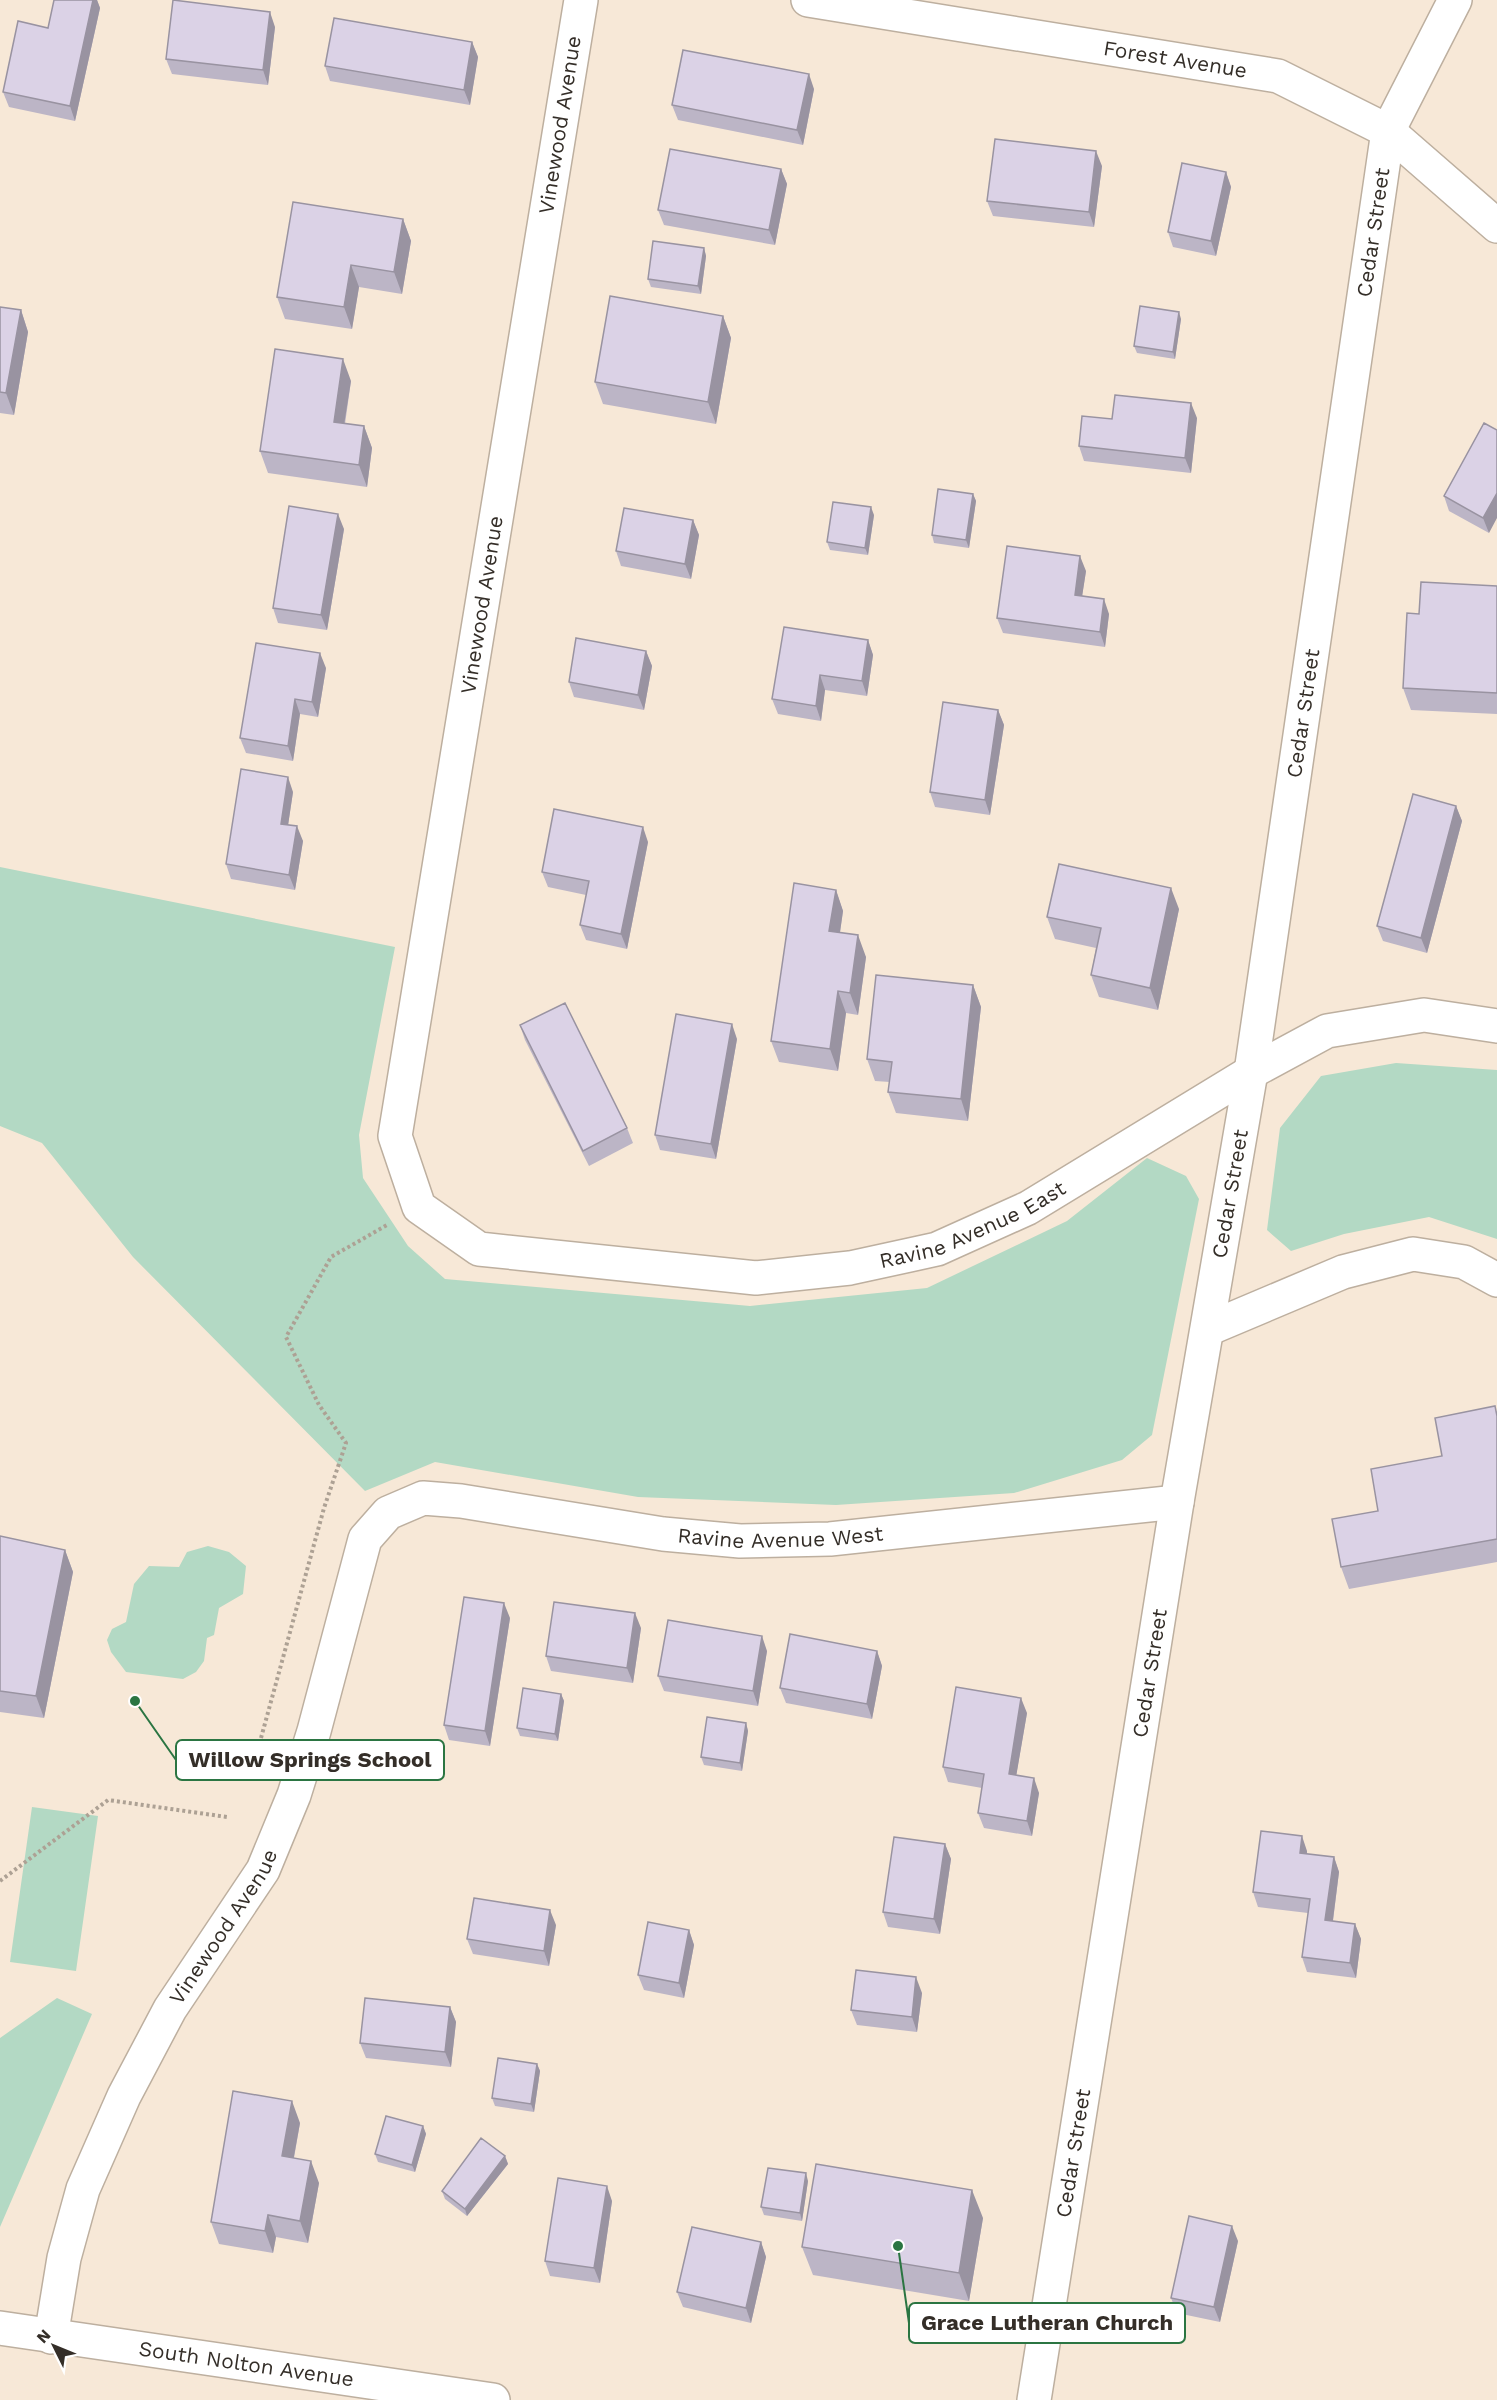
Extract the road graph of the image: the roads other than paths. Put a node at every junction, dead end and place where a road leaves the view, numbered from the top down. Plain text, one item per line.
1 (581, 0) edge
2 (807, 0) edge
3 (1455, 0) edge
4 (1388, 131) junction
5 (1497, 226) edge
6 (1497, 1026) edge
7 (1251, 1072) junction
8 (419, 1207) joint
9 (1497, 1280) edge
10 (1208, 1329) junction
11 (1177, 1502) junction
12 (388, 1513) joint
13 (0, 2328) edge
14 (51, 2337) junction
15 (493, 2400) edge
16 (1034, 2400) edge

1 - 8 street, Vinewood Avenue
2 - 4 street, Forest Avenue
3 - 4 street, Cedar Street
4 - 5 street, Forest Avenue
4 - 7 street, Cedar Street
6 - 7 street, Ravine Avenue East
7 - 8 street, Ravine Avenue East
7 - 10 street, Cedar Street
9 - 10 street
10 - 11 street, Cedar Street
11 - 12 street, Ravine Avenue West
11 - 16 street, Cedar Street
12 - 14 street, Vinewood Avenue
13 - 14 street, South Nolton Avenue
14 - 15 street, South Nolton Avenue

